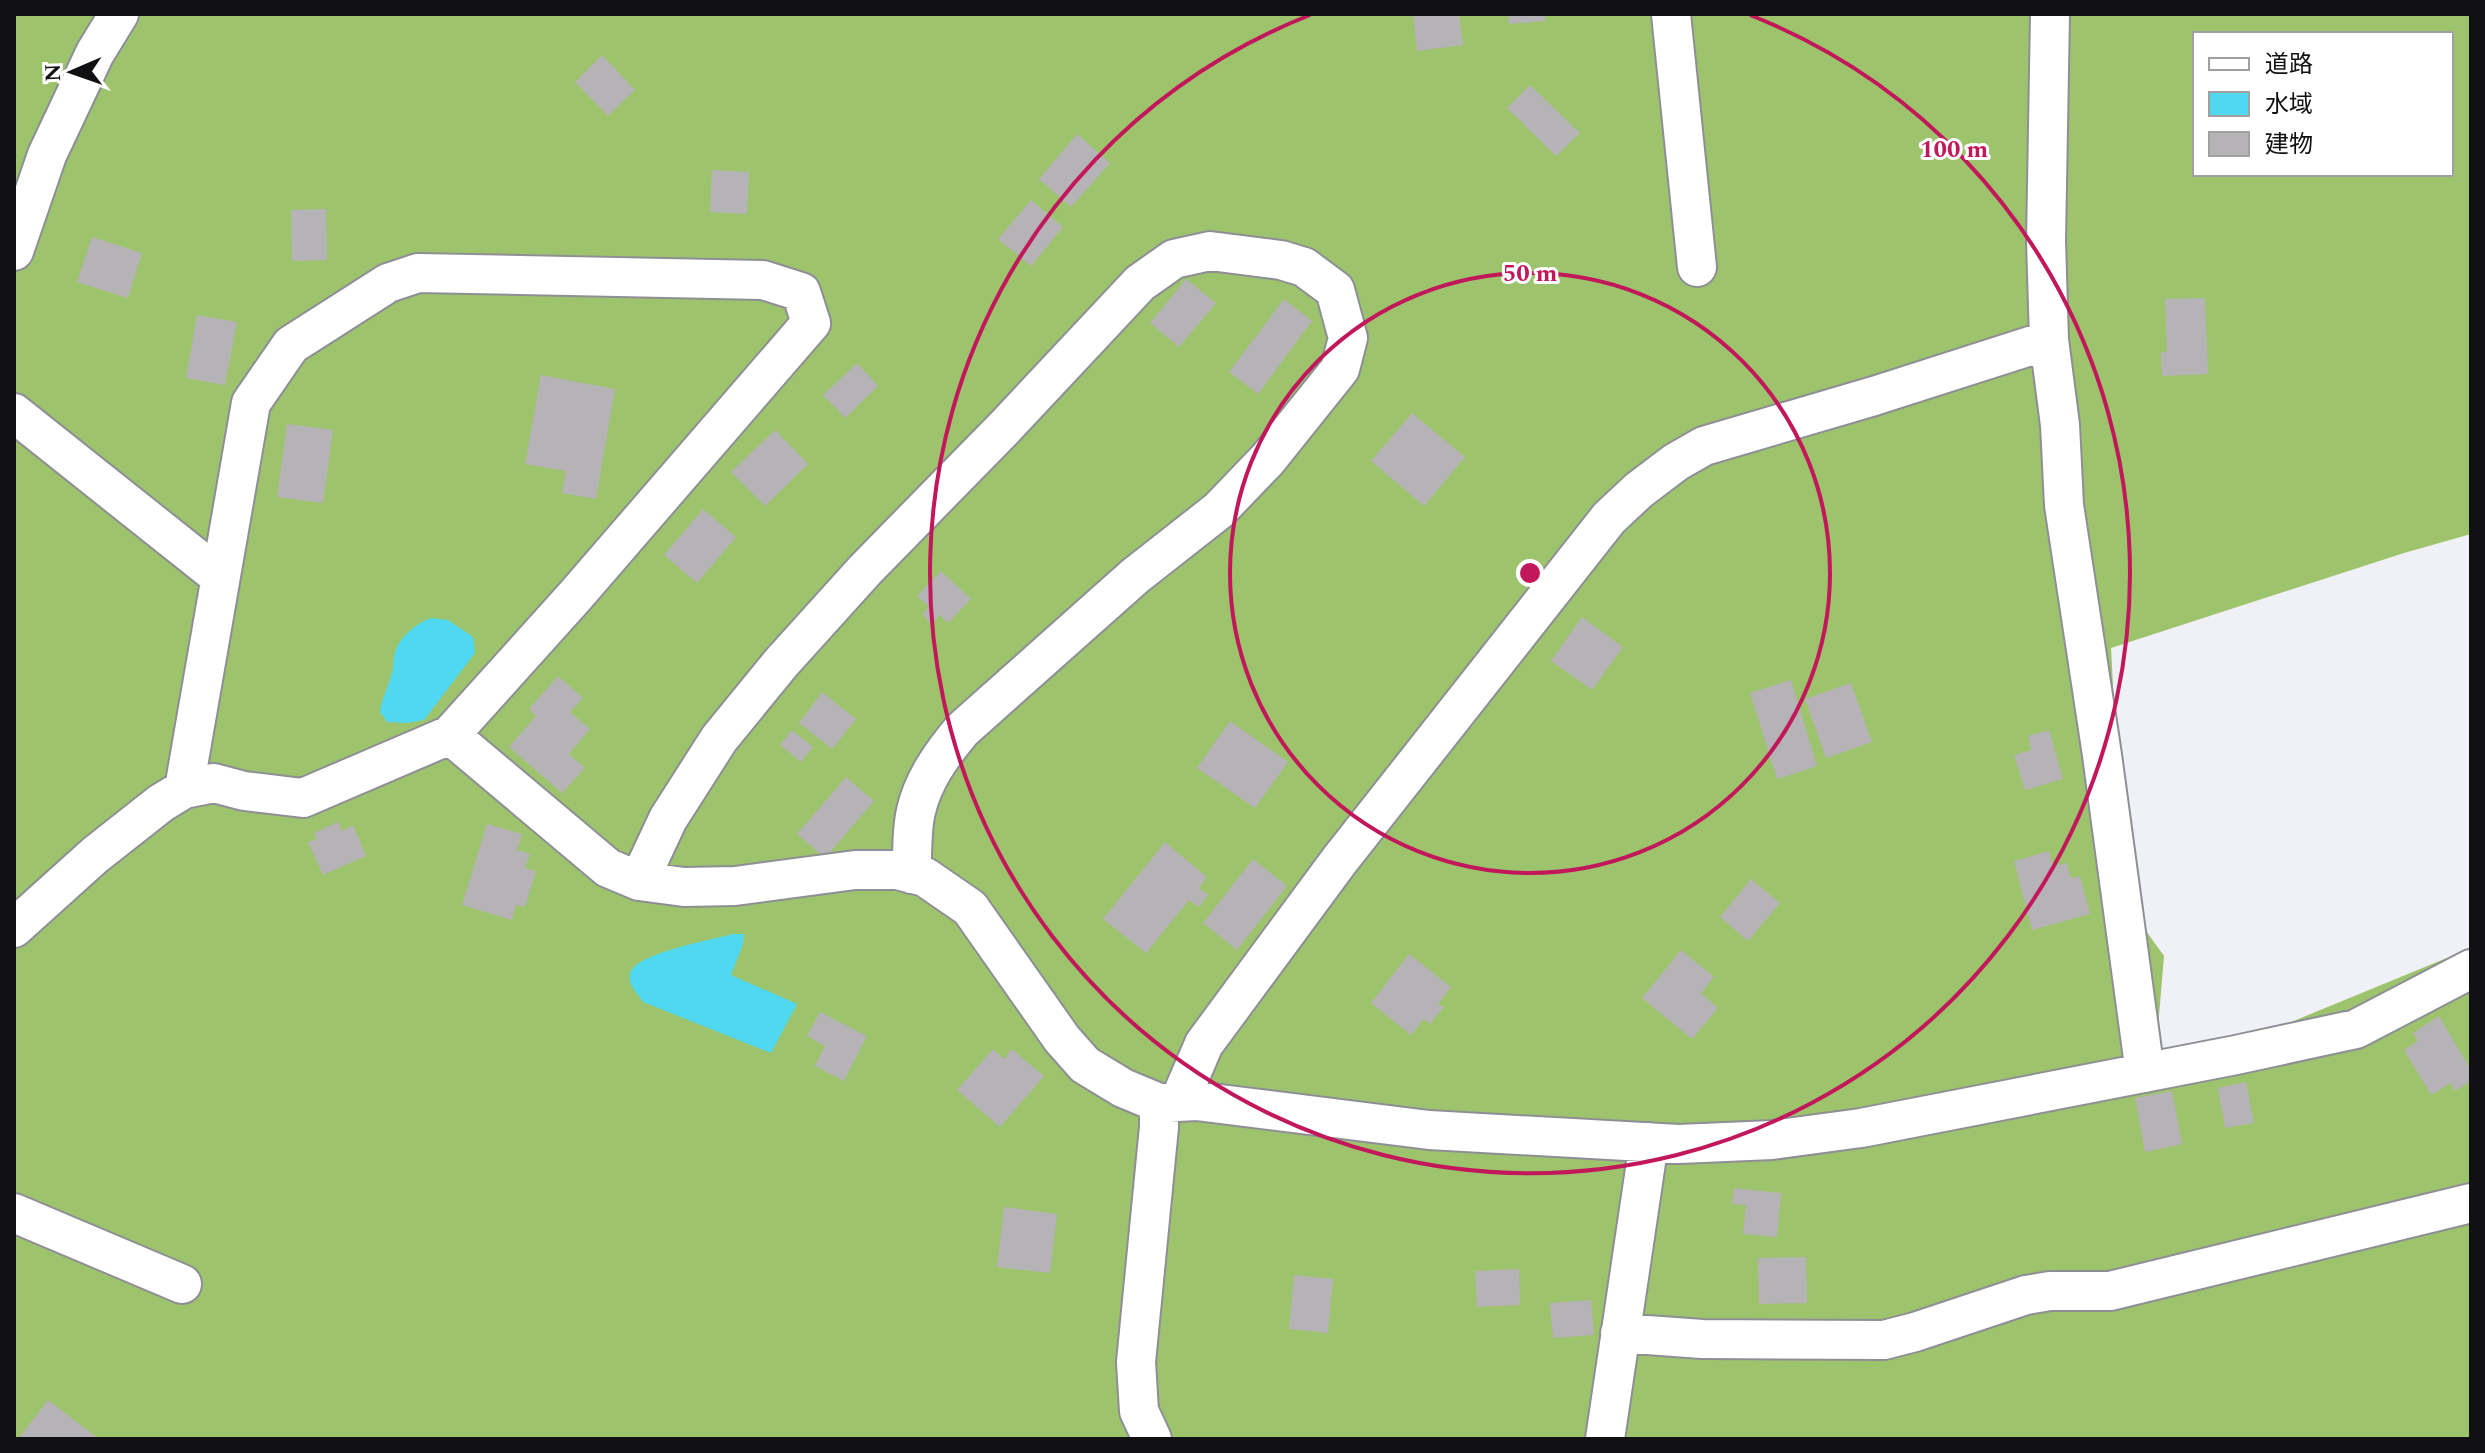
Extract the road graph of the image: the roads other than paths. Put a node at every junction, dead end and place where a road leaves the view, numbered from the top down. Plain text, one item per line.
1 (119, 14) edge
2 (1671, 14) edge
3 (2050, 14) edge
4 (14, 251) edge
5 (1697, 267) dead end
6 (2049, 340) junction
7 (14, 413) edge
8 (220, 577) junction
9 (450, 735) junction
10 (184, 789) junction
11 (911, 874) junction
12 (639, 881) junction
13 (14, 928) edge
14 (2471, 969) edge
15 (2145, 1073) junction
16 (1169, 1102) junction
17 (1649, 1142) junction
18 (2471, 1203) edge
19 (14, 1213) edge
20 (182, 1284) dead end
21 (1620, 1333) junction
22 (1152, 1439) edge
23 (1605, 1439) edge

1 - 4 street
2 - 5 street
3 - 6 street
6 - 15 street
6 - 16 street
7 - 8 street
8 - 9 street
8 - 10 street
9 - 10 street
9 - 12 street
10 - 13 street
11 - 12 street
11 - 12 street
11 - 16 street
14 - 15 street
15 - 17 street
16 - 17 street
16 - 22 street
17 - 21 street
18 - 21 street
19 - 20 street
21 - 23 street

